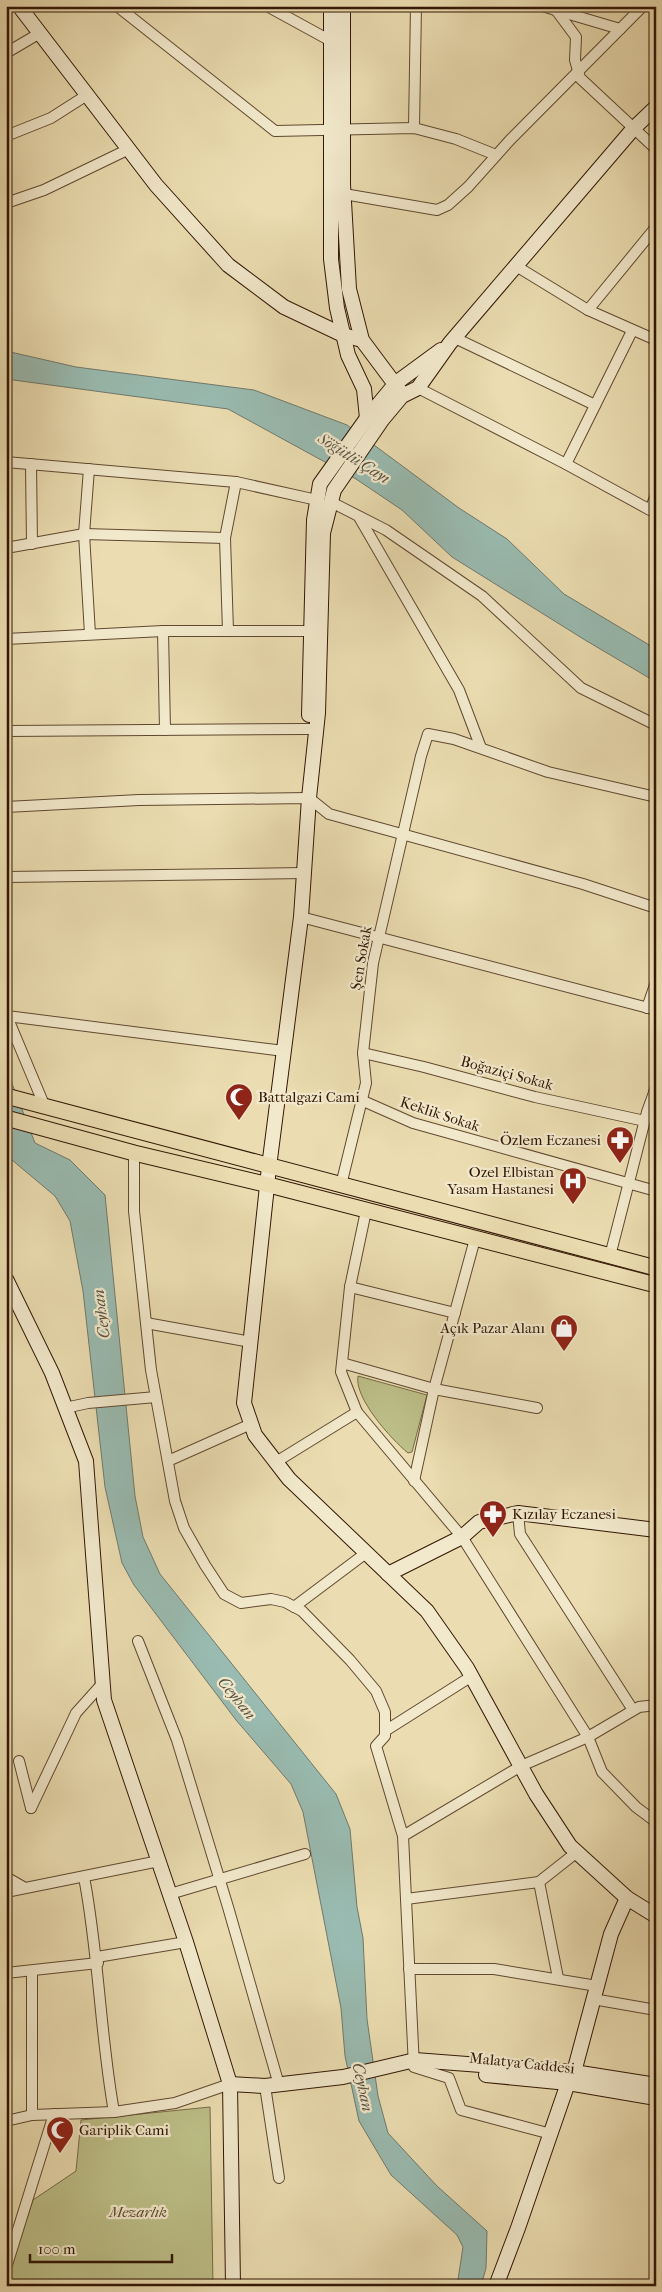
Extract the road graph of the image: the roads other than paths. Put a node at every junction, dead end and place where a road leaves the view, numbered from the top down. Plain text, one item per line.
1 (19, 6) edge
2 (117, 6) edge
3 (267, 6) edge
4 (331, 6) edge
5 (343, 6) edge
6 (416, 6) edge
7 (542, 6) edge
8 (644, 6) edge
9 (557, 8) edge
10 (620, 29) junction
11 (40, 33) junction
12 (331, 41) junction
13 (6, 53) edge
14 (578, 70) junction
15 (87, 95) junction
16 (656, 107) edge
17 (414, 128) junction
18 (337, 129) junction
19 (633, 129) junction
20 (6, 136) edge
21 (129, 149) junction
22 (656, 149) edge
23 (496, 155) junction
24 (344, 194) junction
25 (6, 204) edge
26 (656, 227) edge
27 (516, 266) junction
28 (588, 310) junction
29 (632, 331) junction
30 (343, 335) junction
31 (362, 340) junction
32 (452, 340) junction
33 (656, 340) edge
34 (396, 383) junction
35 (418, 388) junction
36 (402, 396) junction
37 (595, 406) junction
38 (367, 418) junction
39 (6, 462) edge
40 (31, 464) junction
41 (566, 464) junction
42 (89, 469) junction
43 (236, 482) junction
44 (656, 495) edge
45 (327, 497) junction
46 (359, 516) junction
47 (84, 534) junction
48 (225, 538) junction
49 (32, 544) junction
50 (6, 548) edge
51 (163, 631) junction
52 (228, 631) junction
53 (309, 631) junction
54 (90, 634) junction
55 (6, 639) edge
56 (656, 725) edge
57 (309, 729) junction
58 (165, 730) junction
59 (6, 731) edge
60 (480, 748) junction
61 (656, 797) edge
62 (309, 798) junction
63 (6, 807) edge
64 (403, 834) junction
65 (304, 873) junction
66 (6, 877) edge
67 (656, 908) edge
68 (301, 917) junction
69 (378, 936) junction
70 (656, 982) edge
71 (651, 1009) edge
72 (7, 1015) edge
73 (284, 1052) junction
74 (363, 1054) junction
75 (656, 1088) edge
76 (11, 1098) edge
77 (361, 1100) junction
78 (45, 1107) junction
79 (6, 1118) edge
80 (645, 1121) junction
81 (134, 1153) junction
82 (269, 1167) junction
83 (628, 1183) junction
84 (269, 1185) junction
85 (341, 1185) junction
86 (656, 1191) edge
87 (366, 1211) junction
88 (476, 1239) junction
89 (610, 1256) junction
90 (656, 1268) edge
91 (6, 1279) edge
92 (656, 1285) edge
93 (350, 1287) junction
94 (455, 1313) junction
95 (146, 1323) junction
96 (251, 1342) junction
97 (342, 1363) junction
98 (434, 1389) junction
99 (156, 1397) junction
100 (65, 1408) junction
101 (537, 1408) dead end
102 (357, 1412) junction
103 (251, 1424) junction
104 (168, 1461) junction
105 (276, 1462) junction
106 (414, 1481) junction
107 (518, 1513) junction
108 (656, 1530) edge
109 (462, 1537) junction
110 (366, 1553) junction
111 (388, 1574) junction
112 (294, 1607) junction
113 (138, 1641) dead end
114 (472, 1676) junction
115 (102, 1684) junction
116 (656, 1705) edge
117 (633, 1710) junction
118 (385, 1731) junction
119 (588, 1737) junction
120 (19, 1761) dead end
121 (521, 1766) junction
122 (656, 1822) edge
123 (403, 1836) junction
124 (577, 1852) junction
125 (305, 1854) dead end
126 (159, 1862) junction
127 (6, 1877) edge
128 (84, 1877) junction
129 (220, 1880) junction
130 (539, 1882) junction
131 (24, 1888) junction
132 (6, 1892) edge
133 (170, 1894) junction
134 (627, 1898) junction
135 (406, 1899) junction
136 (656, 1916) edge
137 (186, 1942) junction
138 (97, 1960) junction
139 (409, 1969) junction
140 (32, 1972) junction
141 (6, 1973) edge
142 (558, 1978) junction
143 (595, 1993) junction
144 (656, 2010) edge
145 (414, 2064) junction
146 (571, 2078) junction
147 (230, 2084) junction
148 (279, 2084) junction
149 (656, 2085) edge
150 (265, 2086) junction
151 (656, 2098) edge
152 (114, 2112) junction
153 (54, 2114) junction
154 (32, 2116) junction
155 (6, 2121) edge
156 (551, 2134) junction
157 (279, 2178) dead end
158 (6, 2268) edge
159 (232, 2286) edge
160 (496, 2286) edge

1 - 11 street
2 - 18 street
3 - 12 street
4 - 12 street
5 - 18 street
6 - 17 street
7 - 9 street
8 - 10 street
9 - 10 street
9 - 14 street
10 - 14 street
11 - 13 street
11 - 15 street
12 - 18 street
14 - 19 street
14 - 23 street
15 - 20 street
15 - 21 street
16 - 19 street
17 - 18 street
17 - 23 street
18 - 24 street
18 - 30 street
19 - 22 street
19 - 27 street
21 - 25 street
21 - 30 street
23 - 24 street
24 - 31 street
26 - 28 street
27 - 28 street
27 - 32 street
28 - 29 street
29 - 33 street
29 - 37 street
30 - 31 street
30 - 38 street
31 - 34 street
32 - 34 street
32 - 35 street
32 - 37 street
34 - 36 street
34 - 38 street
35 - 36 street
35 - 41 street
36 - 45 street
37 - 41 street
38 - 45 street
39 - 40 street
40 - 42 street
40 - 49 street
41 - 44 street
42 - 43 street
42 - 47 street
43 - 45 street
43 - 48 street
45 - 46 street
45 - 53 street
45 - 62 street
46 - 56 street
46 - 60 street
47 - 48 street
47 - 49 street
47 - 54 street
48 - 52 street
49 - 50 street
51 - 52 street
51 - 54 street
51 - 58 street
52 - 53 street
53 - 57 street
54 - 55 street
57 - 58 street
57 - 62 street
58 - 59 street
60 - 61 street
60 - 64 street, Şen Sokak
62 - 63 street
62 - 64 street
62 - 65 street
64 - 67 street
64 - 69 street, Şen Sokak
65 - 66 street
65 - 68 street
68 - 69 street
68 - 73 street
69 - 71 street
69 - 74 street, Şen Sokak
70 - 71 street
72 - 73 street
72 - 78 street
73 - 82 street
74 - 77 street, Şen Sokak
74 - 80 street, Boğaziçi Sokak
75 - 80 street
76 - 78 main road
77 - 83 street, Keklik Sokak
77 - 85 street, Şen Sokak
78 - 82 main road
79 - 81 main road
80 - 83 street
81 - 84 main road
81 - 95 street
82 - 84 street
82 - 85 main road
83 - 86 street, Keklik Sokak
83 - 89 street
84 - 87 main road
84 - 96 street
85 - 89 main road
87 - 88 main road
87 - 93 street
88 - 92 main road
88 - 94 street
89 - 90 main road
91 - 100 street
93 - 94 street
93 - 97 street
94 - 98 street
95 - 96 street
95 - 99 street
96 - 103 street
97 - 98 street
97 - 102 street
98 - 101 street
98 - 106 street
99 - 100 street
99 - 104 street
100 - 115 street
102 - 105 street
102 - 106 street
103 - 104 street
103 - 105 street
104 - 112 street
105 - 110 street
106 - 109 street
107 - 108 street
107 - 109 street
107 - 117 street
109 - 111 street
109 - 119 street
110 - 111 street
110 - 112 street
111 - 114 street
112 - 118 street
113 - 129 street
114 - 118 street
114 - 121 street
115 - 120 street
115 - 126 street
116 - 117 street
117 - 119 street
118 - 123 street
119 - 121 street
119 - 122 street
121 - 123 street
121 - 124 street
123 - 135 street
124 - 130 street
124 - 134 street
125 - 129 street
126 - 128 street
126 - 133 street
127 - 131 street
128 - 131 street
128 - 138 street
129 - 133 street
129 - 148 street
130 - 135 street
130 - 142 street
131 - 132 street
133 - 137 street
134 - 136 street
134 - 143 street
135 - 139 street
137 - 138 street
137 - 147 street
138 - 140 street
138 - 152 street
139 - 142 street
139 - 145 street
140 - 141 street
140 - 154 street
142 - 143 street
143 - 144 street
143 - 146 street
145 - 146 street
145 - 148 street
145 - 156 street
146 - 149 street
146 - 151 street, Malatya Caddesi
146 - 156 street
147 - 150 street
147 - 152 street
147 - 159 street
148 - 150 street
150 - 157 street
152 - 153 street
153 - 154 street
153 - 158 street
154 - 155 street
156 - 160 street

